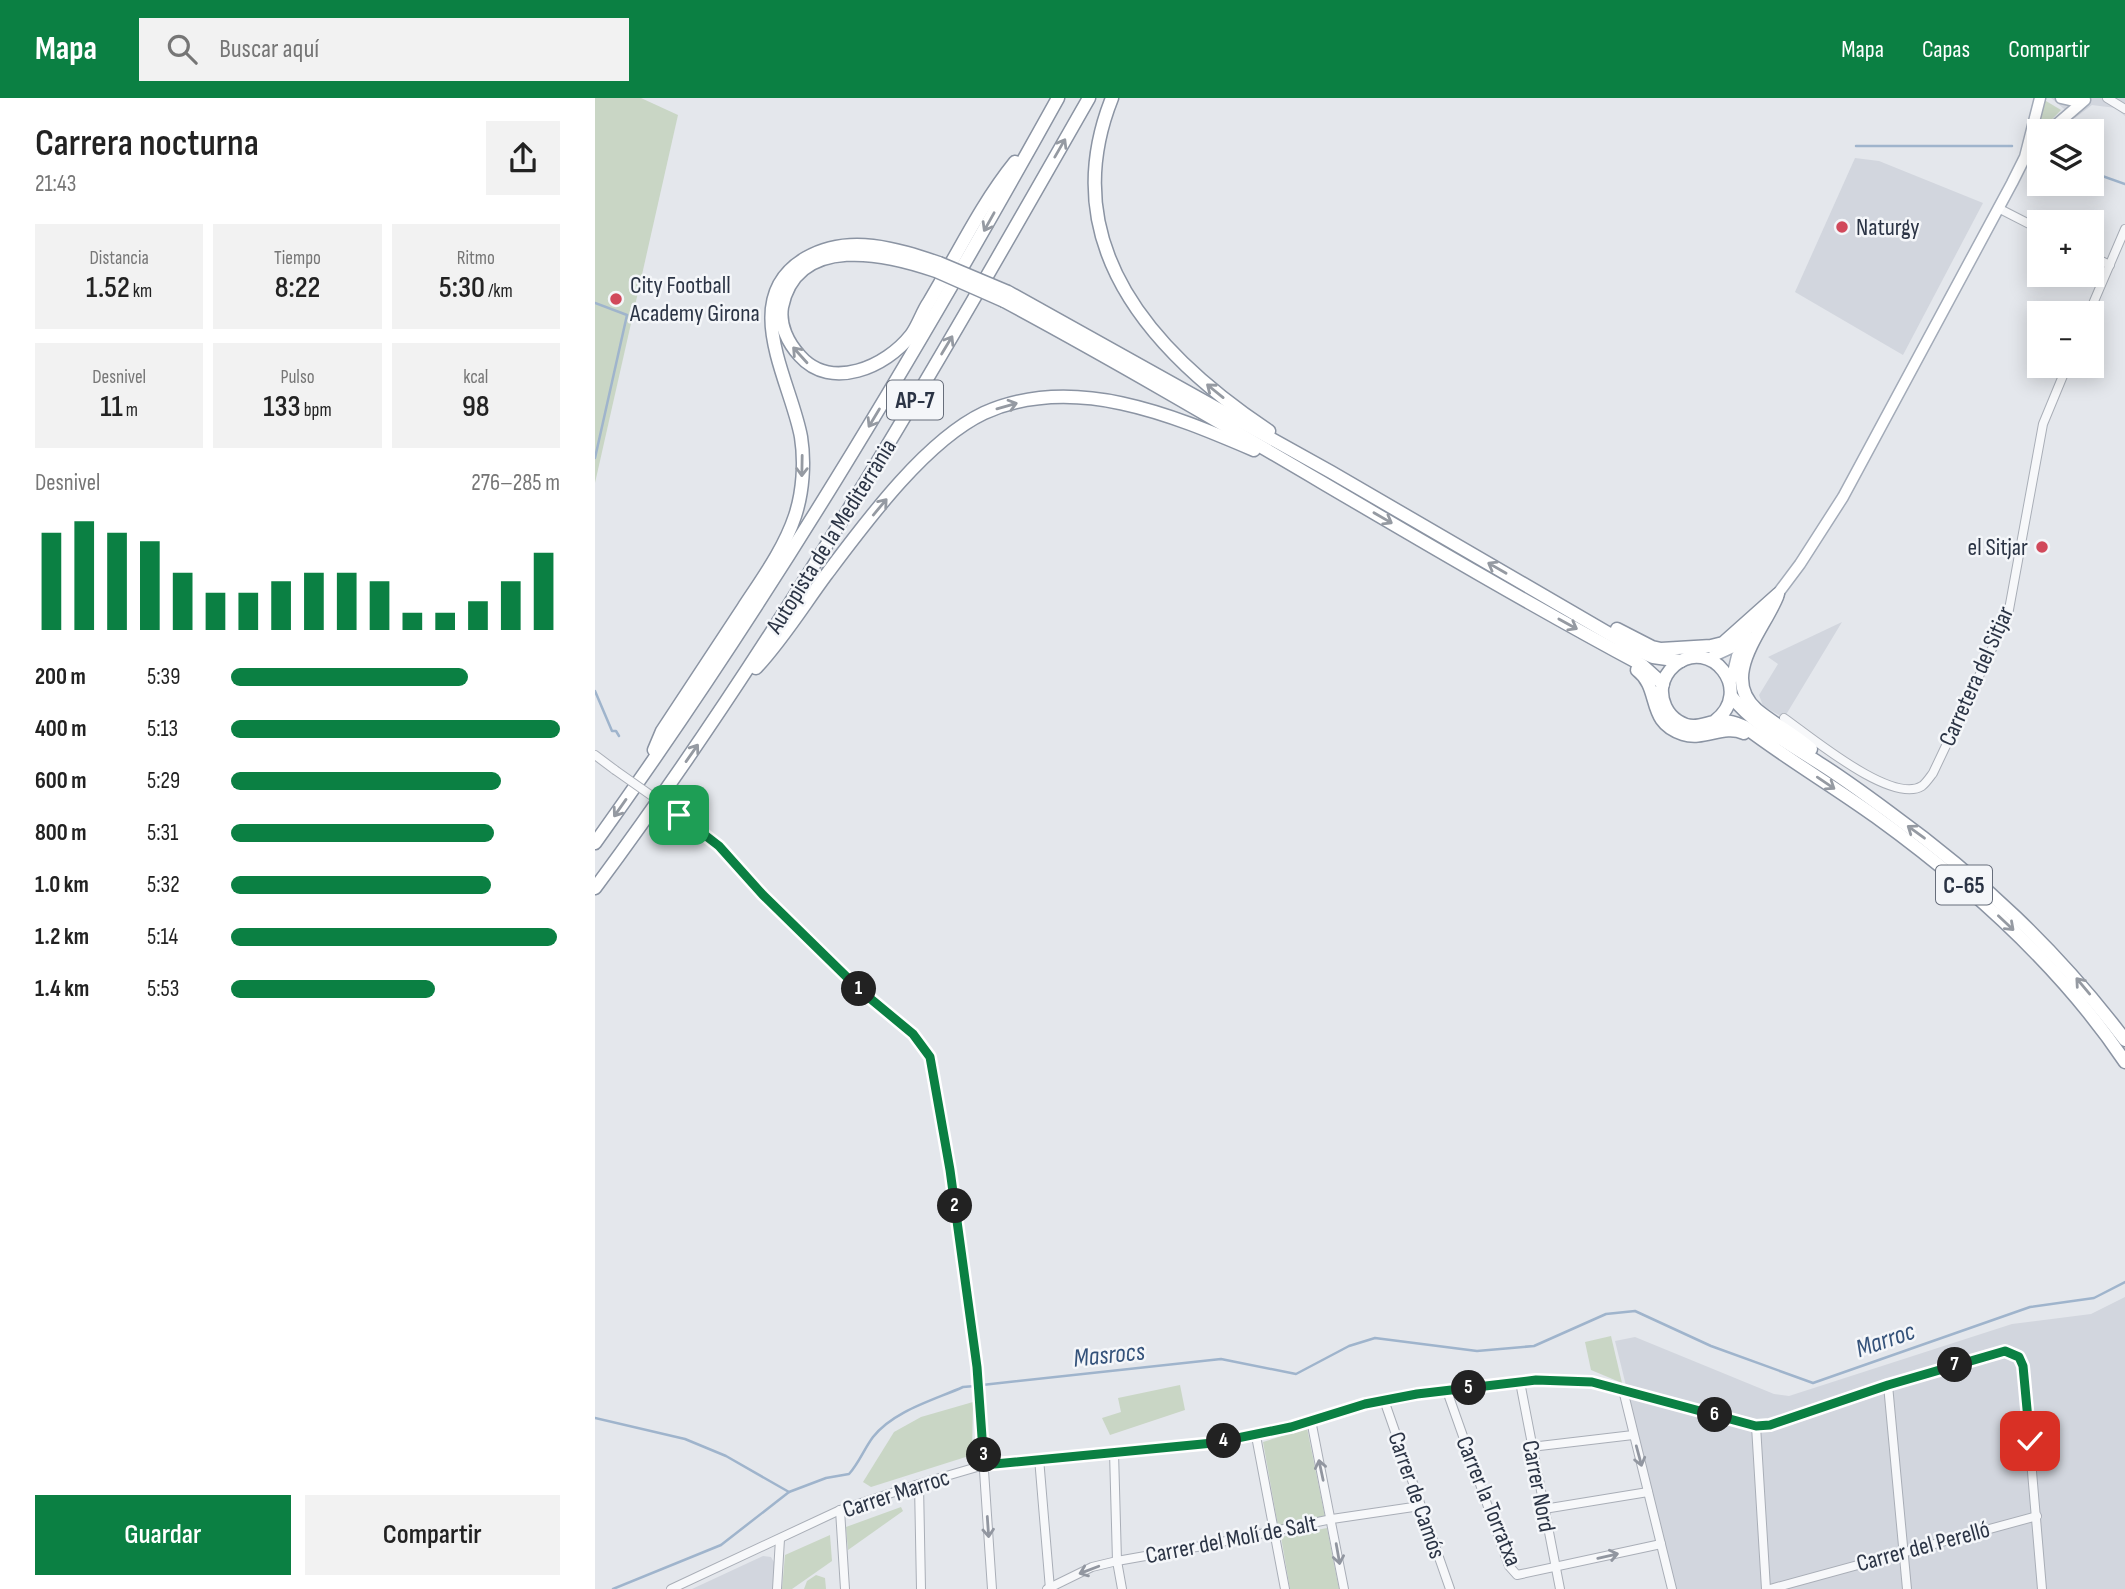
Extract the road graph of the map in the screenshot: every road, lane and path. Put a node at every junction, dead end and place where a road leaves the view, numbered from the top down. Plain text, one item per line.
1 (1058, 98) edge
2 (1089, 98) edge
3 (1112, 98) edge
4 (2040, 98) edge
5 (2061, 98) edge
6 (2107, 98) edge
7 (2087, 99) edge
8 (2125, 109) edge
9 (2063, 119) edge
10 (1042, 128) junction
11 (2025, 157) joint
12 (1998, 208) junction
13 (2027, 223) edge
14 (2125, 229) edge
15 (2104, 262) edge
16 (2110, 265) junction
17 (938, 267) junction
18 (2094, 301) edge
19 (2062, 378) edge
20 (1327, 478) junction
21 (1778, 594) junction
22 (1556, 603) junction
23 (1601, 642) junction
24 (1707, 659) junction
25 (1681, 661) junction
26 (1663, 684) junction
27 (1731, 690) junction
28 (731, 695) junction
29 (1784, 718) dead end
30 (1715, 721) junction
31 (1769, 745) junction
32 (595, 755) edge
33 (645, 773) junction
34 (1842, 778) junction
35 (595, 843) edge
36 (595, 888) edge
37 (2125, 1040) edge
38 (2125, 1062) edge
39 (1520, 1382) junction
40 (1888, 1385) junction
41 (1623, 1390) junction
42 (1447, 1391) junction
43 (1384, 1400) junction
44 (1311, 1420) junction
45 (1756, 1426) junction
46 (1633, 1435) junction
47 (1256, 1436) junction
48 (1531, 1447) junction
49 (1114, 1452) junction
50 (1039, 1458) junction
51 (984, 1465) junction
52 (919, 1484) junction
53 (1649, 1492) junction
54 (1420, 1506) junction
55 (1544, 1509) junction
56 (840, 1510) junction
57 (2037, 1516) junction
58 (1332, 1519) junction
59 (1274, 1531) junction
60 (780, 1539) junction
61 (1661, 1544) junction
62 (1903, 1552) junction
63 (1118, 1561) junction
64 (1556, 1568) junction
65 (674, 1588) edge
66 (1049, 1588) edge
67 (777, 1589) edge
68 (845, 1589) edge
69 (921, 1589) edge
70 (992, 1589) edge
71 (1122, 1589) edge
72 (1285, 1589) edge
73 (1344, 1589) edge
74 (1450, 1589) edge
75 (1560, 1589) edge
76 (1672, 1589) edge
77 (1768, 1589) edge
78 (1906, 1589) edge
79 (2042, 1589) edge

1 - 10 highway, Autopista de la Mediterrània / AP-7
28 -> 2 highway, Autopista de la Mediterrània / AP-7
20 -> 3 highway
4 - 11 main road
5 - 7 main road
6 - 8 street
7 - 9 main road
10 -> 17 highway
10 -> 33 highway, Autopista de la Mediterrània / AP-7
11 - 12 main road
12 - 13 street
12 - 21 main road
14 - 16 street
15 - 16 street
16 - 18 street
17 - 20 highway, bridge
17 -> 33 highway
19 - 29 street, Carretera del Sitjar
22 -> 20 highway
20 -> 23 highway
28 -> 20 highway
21 - 22 highway
21 - 24 main road
21 - 27 main road
21 - 34 highway, C-65
22 - 25 highway
23 - 26 highway
23 - 31 highway, C-65
24 - 25 highway
24 - 27 highway, C-65
25 - 26 highway
26 - 30 highway, C-65
27 - 30 highway
27 - 34 highway, C-65
36 -> 28 highway, Autopista de la Mediterrània / AP-7
30 - 31 highway, C-65
31 -> 38 highway, C-65
32 - 51 street, bridge
33 -> 35 highway, Autopista de la Mediterrània / AP-7
37 -> 34 highway, C-65
39 - 41 street, Carrer Marroc
39 - 42 street, Carrer Marroc
39 - 48 street, Carrer Nord
40 - 45 street, Carrer Marroc
40 - 57 street, Carrer Marroc
40 - 62 street
41 - 45 street, Carrer Marroc
41 - 46 street
42 - 43 street, Carrer Marroc
42 - 64 street, Carrer la Torratxa
43 - 44 street, Carrer Marroc
43 - 54 street, Carrer de Camós
44 - 47 street, Carrer Marroc
58 -> 44 street
45 - 77 street
46 - 48 street
46 -> 53 street
47 - 49 street, Carrer Marroc
47 - 59 street
48 - 55 street, Carrer Nord
49 - 50 street, Carrer Marroc
49 - 63 street
50 - 51 street, Carrer Marroc
50 - 66 street
51 - 52 street, Carrer Marroc
51 -> 70 street
52 - 56 street, Carrer Marroc
52 - 69 street
53 - 55 street
53 - 61 street
54 - 58 street, Carrer del Molí de Salt
54 - 74 street, Carrer de Camós
55 - 64 street, Carrer Nord
56 - 60 street, Carrer Marroc
56 - 68 street
57 - 62 street, Carrer del Perelló
57 - 79 street
58 - 59 street, Carrer del Molí de Salt
58 -> 73 street
59 - 63 street, Carrer del Molí de Salt
59 - 72 street
60 - 65 street, Carrer Marroc
60 - 67 street
64 -> 61 street
61 - 76 street
62 - 77 street, Carrer del Perelló
62 - 78 street
63 -> 66 street, Carrer del Molí de Salt
63 - 71 street
64 - 75 street, Carrer Nord

